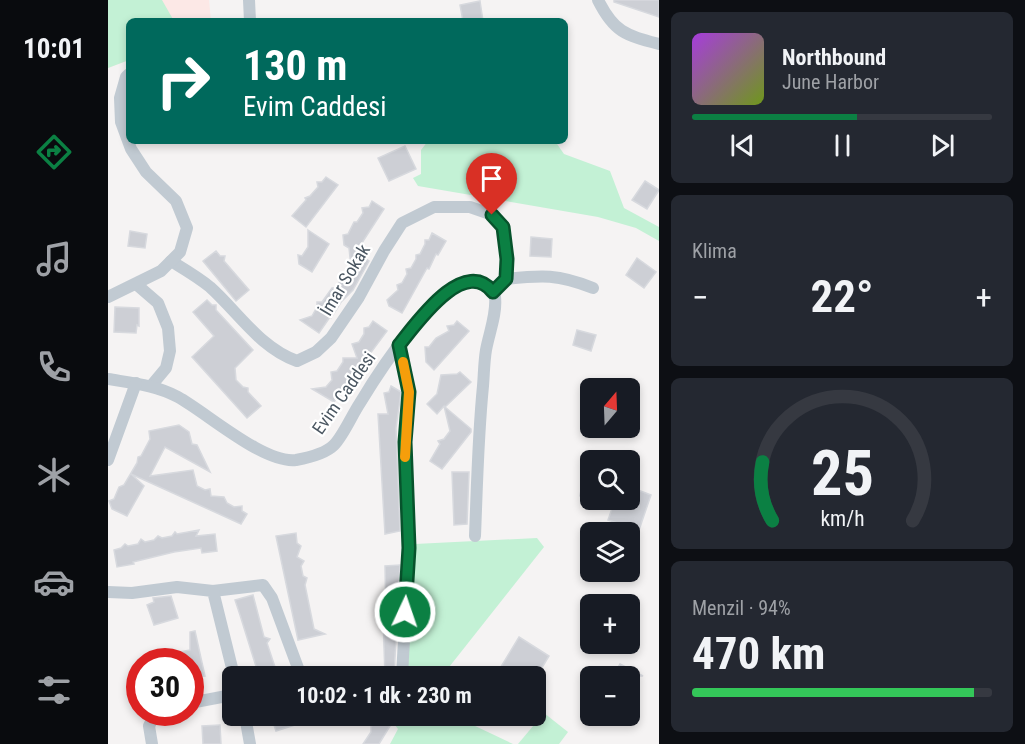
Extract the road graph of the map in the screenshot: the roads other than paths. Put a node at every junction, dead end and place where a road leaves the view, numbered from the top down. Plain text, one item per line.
1 (249, 0) edge
2 (598, 0) edge
3 (250, 18) edge
4 (659, 44) edge
5 (126, 77) edge
6 (114, 124) edge
7 (126, 142) edge
8 (128, 144) edge
9 (171, 261) junction
10 (506, 279) junction
11 (136, 284) junction
12 (592, 288) dead end
13 (493, 292) junction
14 (108, 297) edge
15 (399, 345) junction
16 (108, 379) edge
17 (136, 383) junction
18 (151, 386) junction
19 (108, 459) edge
20 (475, 536) dead end
21 (213, 591) junction
22 (108, 592) edge
23 (232, 666) edge
24 (297, 666) edge
25 (403, 666) edge
26 (222, 697) edge
27 (204, 700) edge
28 (149, 726) edge
29 (247, 726) edge
30 (152, 744) edge
31 (250, 744) edge

1 - 3 street
2 - 4 street
5 - 6 street
6 - 7 street
8 - 9 street
9 - 10 street, İmar Sokak
9 - 11 street
10 - 12 street
10 - 13 street
11 - 14 street
11 - 18 street
13 - 15 street, Evim Caddesi
13 - 20 street
15 - 18 street, Evim Caddesi
15 - 25 street
16 - 17 street, Evim Caddesi
17 - 18 street, Evim Caddesi
17 - 19 street
21 - 22 street
21 - 23 street
21 - 24 street
26 - 27 street
28 - 30 street
29 - 31 street

